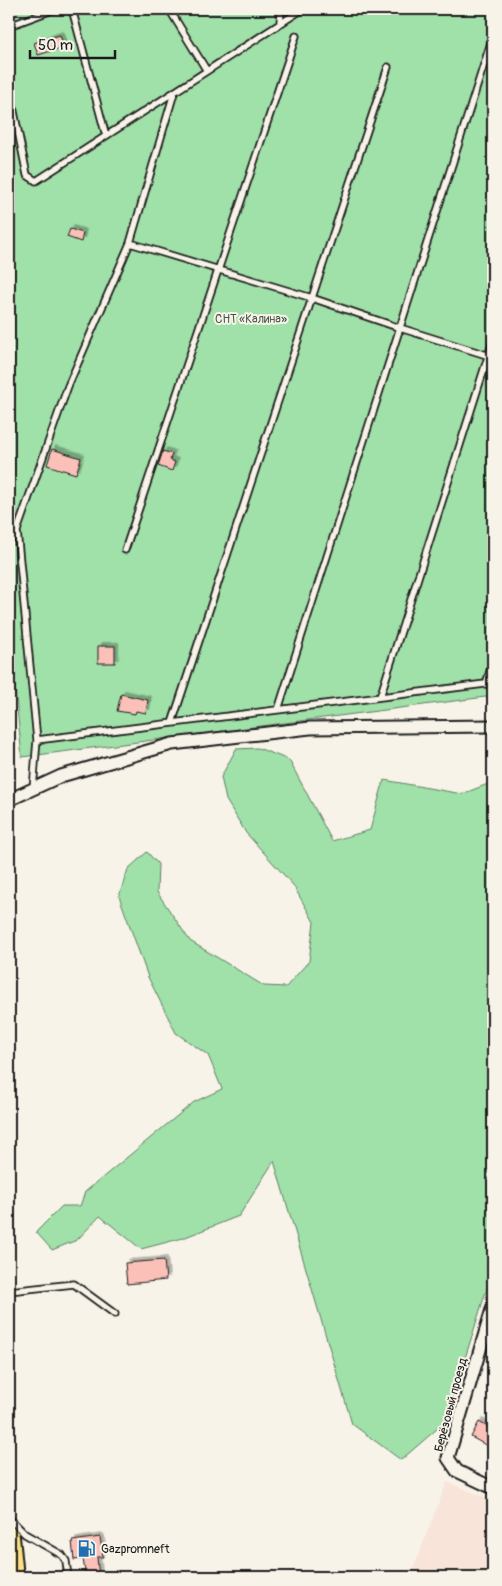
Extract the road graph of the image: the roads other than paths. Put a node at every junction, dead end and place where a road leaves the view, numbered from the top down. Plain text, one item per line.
1 (55, 9) edge
2 (72, 9) edge
3 (168, 9) edge
4 (281, 9) edge
5 (303, 9) edge
6 (280, 23) junction
7 (9, 26) edge
8 (296, 36) dead end
9 (493, 36) edge
10 (388, 67) dead end
11 (207, 71) junction
12 (9, 87) edge
13 (174, 93) junction
14 (106, 136) junction
15 (130, 243) junction
16 (218, 270) junction
17 (312, 298) junction
18 (400, 328) junction
19 (493, 341) edge
20 (491, 356) edge
21 (125, 550) dead end
22 (493, 661) edge
23 (493, 683) edge
24 (486, 684) junction
25 (380, 697) junction
26 (278, 710) junction
27 (172, 723) junction
28 (493, 726) edge
29 (37, 740) junction
30 (33, 789) junction
31 (9, 800) edge
32 (9, 1291) edge
33 (493, 1306) edge
34 (115, 1314) dead end
35 (493, 1488) edge
36 (9, 1518) edge
37 (9, 1537) edge
38 (14, 1577) edge
39 (68, 1577) edge

1 - 7 lane
2 - 14 lane
3 - 11 lane
4 - 6 lane
5 - 6 lane
6 - 11 lane
8 - 16 lane
9 - 18 lane
10 - 17 lane
11 - 13 lane
12 - 14 lane
13 - 14 lane
13 - 15 lane
15 - 16 lane
15 - 29 lane
16 - 17 lane
16 - 21 lane
17 - 18 lane
17 - 27 lane
18 - 20 lane
18 - 26 lane
19 - 20 lane
20 - 25 lane
22 - 24 lane
23 - 24 lane
24 - 25 lane
25 - 26 lane
26 - 27 lane
27 - 29 lane
28 - 30 street
29 - 30 lane
30 - 31 street
32 - 34 lane
33 - 35 street, Берёзовый проезд
36 - 39 lane
37 - 38 highway

